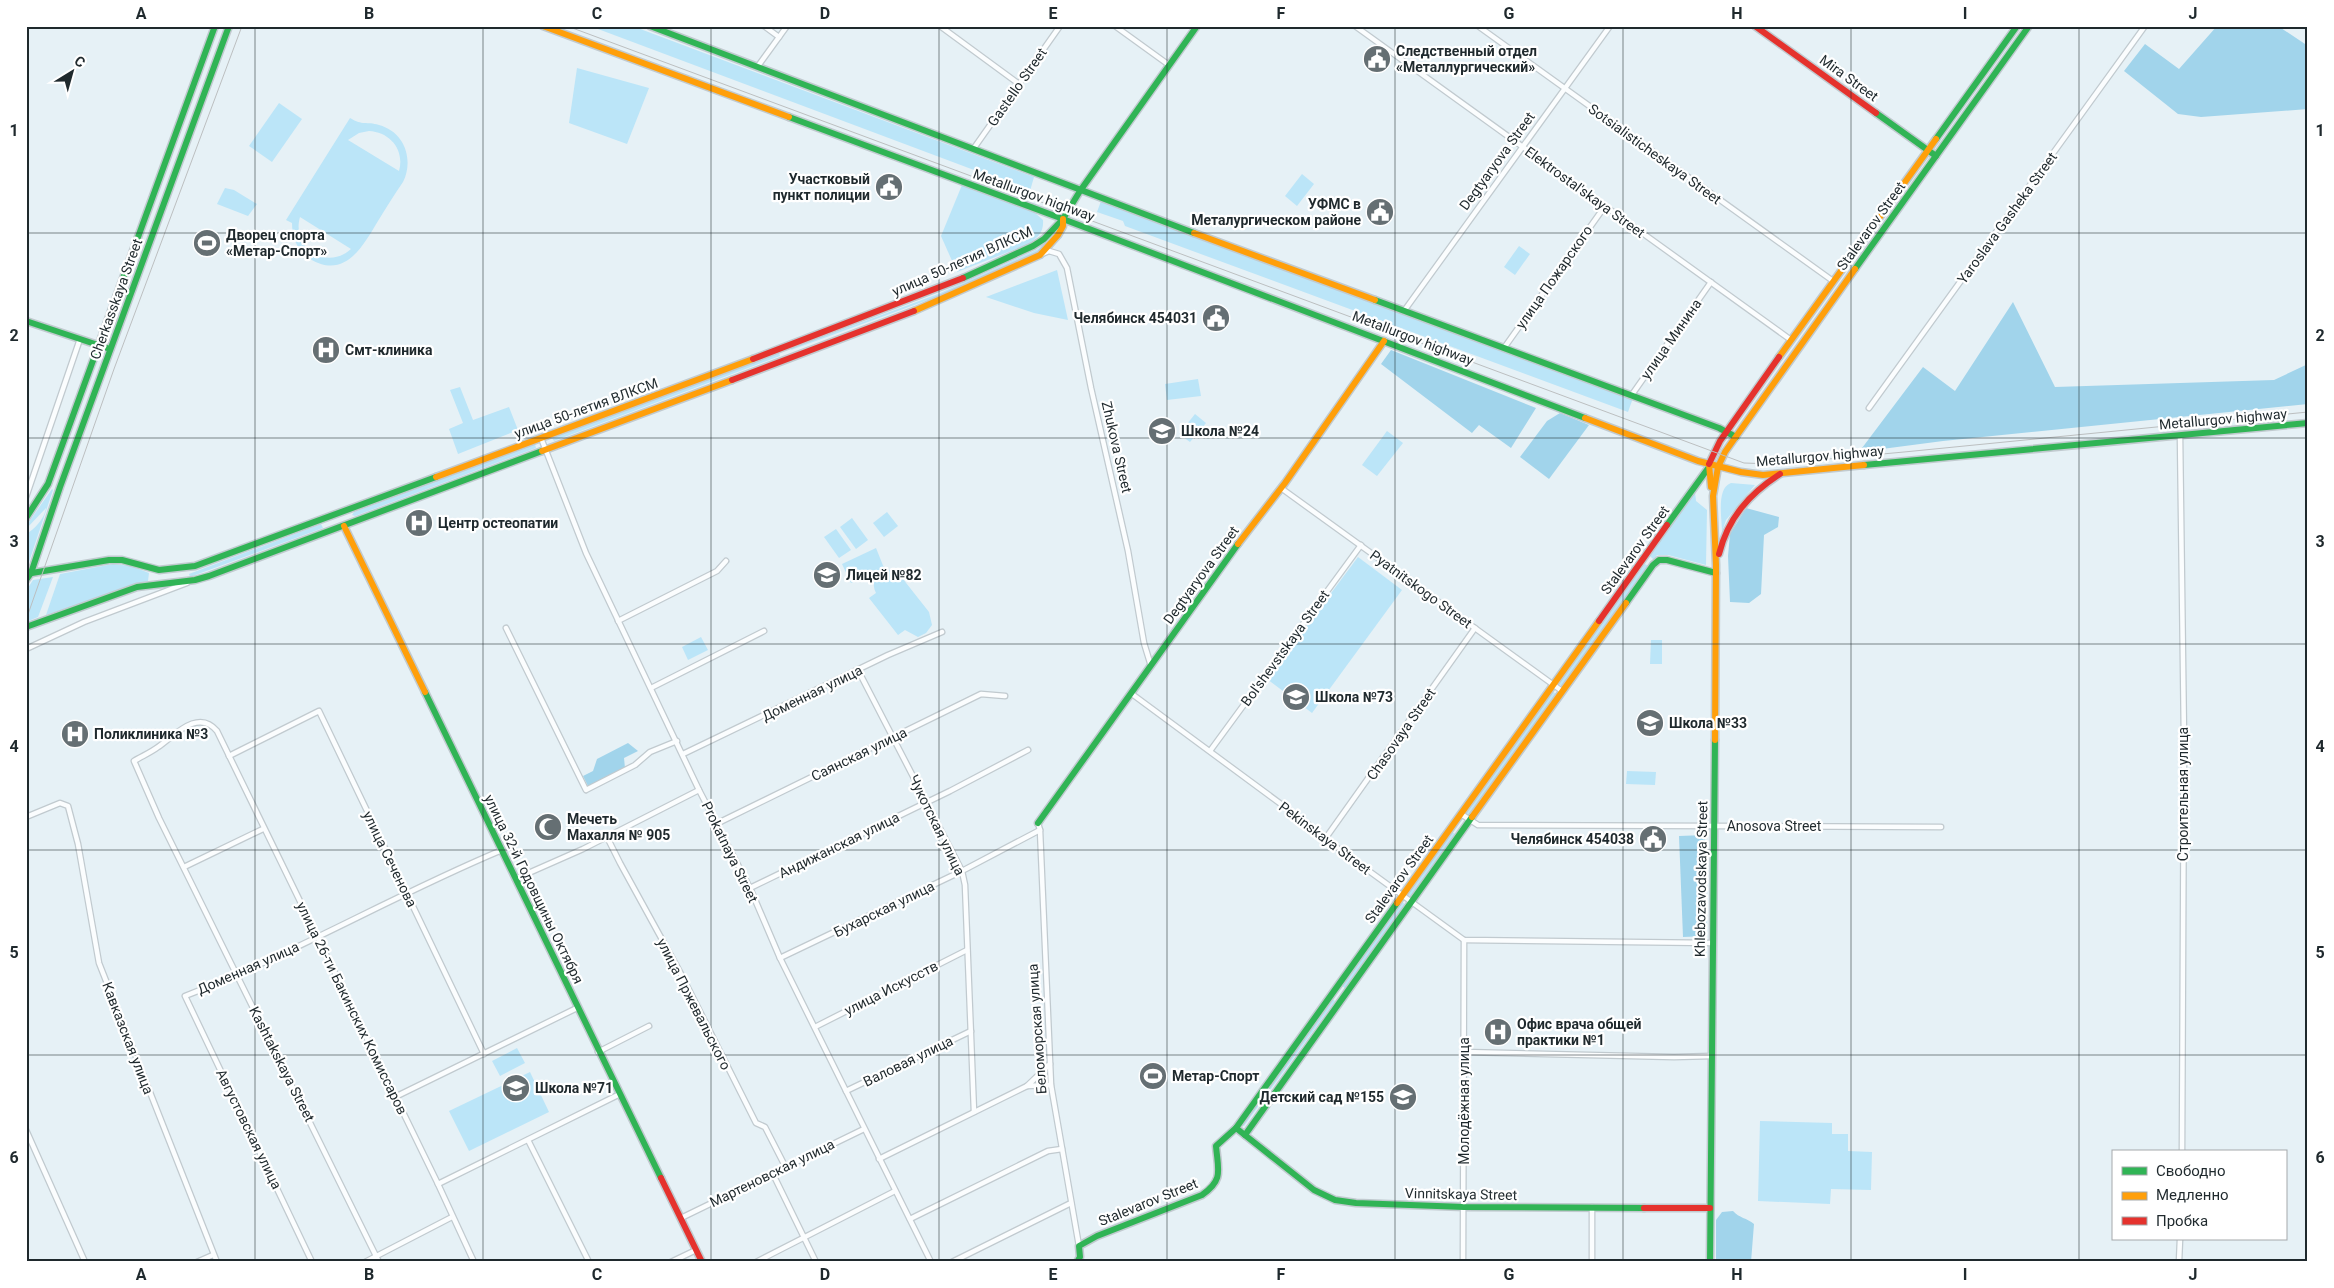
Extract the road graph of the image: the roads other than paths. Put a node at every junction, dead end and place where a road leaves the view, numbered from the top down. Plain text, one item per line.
1 (215, 26) edge
2 (229, 26) edge
3 (543, 26) edge
4 (650, 26) edge
5 (764, 26) edge
6 (787, 26) edge
7 (940, 26) edge
8 (1060, 26) edge
9 (1116, 26) edge
10 (1197, 26) edge
11 (1355, 26) edge
12 (1478, 26) edge
13 (1610, 26) edge
14 (1755, 26) edge
15 (2017, 26) edge
16 (2029, 26) edge
17 (2145, 26) edge
18 (779, 37) junction
19 (1169, 65) junction
20 (758, 66) junction
21 (1019, 84) junction
22 (1565, 89) junction
23 (1523, 147) junction
24 (974, 148) junction
25 (1928, 150) junction
26 (1936, 156) junction
27 (1080, 190) junction
28 (1605, 206) junction
29 (1063, 218) junction
30 (1040, 255) junction
31 (1833, 281) junction
32 (1711, 282) junction
33 (1404, 311) junction
34 (26, 321) edge
35 (80, 340) junction
36 (1791, 340) junction
37 (1384, 341) junction
38 (98, 346) junction
39 (1800, 346) junction
40 (1504, 348) junction
41 (110, 350) junction
42 (1631, 396) junction
43 (1869, 408) dead end
44 (2308, 423) edge
45 (1726, 431) junction
46 (2180, 435) junction
47 (1736, 437) junction
48 (541, 438) junction
49 (546, 451) junction
50 (1709, 466) junction
51 (1718, 467) junction
52 (1782, 473) junction
53 (1281, 488) junction
54 (1713, 496) junction
55 (26, 497) edge
56 (339, 512) junction
57 (26, 518) edge
58 (344, 526) junction
59 (1361, 546) junction
60 (1646, 555) junction
61 (726, 561) dead end
62 (1653, 565) junction
63 (1716, 569) junction
64 (28, 573) edge
65 (26, 580) edge
66 (194, 580) junction
67 (618, 622) junction
68 (26, 627) edge
69 (506, 628) dead end
70 (1475, 628) junction
71 (764, 630) dead end
72 (942, 632) dead end
73 (26, 648) edge
74 (1151, 666) junction
75 (858, 670) junction
76 (1554, 685) junction
77 (651, 688) junction
78 (1562, 691) junction
79 (1132, 694) junction
80 (1004, 696) dead end
81 (893, 737) junction
82 (677, 741) junction
83 (1028, 750) dead end
84 (1210, 752) junction
85 (683, 754) junction
86 (229, 756) junction
87 (134, 761) joint
88 (699, 790) junction
89 (928, 802) junction
90 (1461, 814) junction
91 (26, 817) edge
92 (1469, 821) junction
93 (716, 824) junction
94 (1039, 826) junction
95 (1715, 826) junction
96 (1942, 827) dead end
97 (263, 829) junction
98 (607, 837) junction
99 (1325, 839) junction
100 (502, 850) junction
101 (184, 867) junction
102 (962, 872) junction
103 (515, 879) junction
104 (750, 888) junction
105 (406, 892) junction
106 (1402, 896) junction
107 (1411, 903) junction
108 (318, 937) junction
109 (1464, 940) junction
110 (1712, 943) junction
111 (967, 950) junction
112 (780, 958) junction
113 (238, 976) junction
114 (1335, 990) junction
115 (185, 996) joint
116 (1344, 997) junction
117 (577, 1008) junction
118 (649, 1026) dead end
119 (815, 1027) junction
120 (970, 1031) junction
121 (598, 1052) junction
122 (1464, 1052) junction
123 (484, 1054) junction
124 (1712, 1056) junction
125 (1050, 1064) junction
126 (1051, 1085) junction
127 (1027, 1086) junction
128 (846, 1091) junction
129 (620, 1094) junction
130 (395, 1097) junction
131 (974, 1112) junction
132 (1236, 1128) junction
133 (864, 1129) junction
134 (26, 1130) edge
135 (1245, 1136) junction
136 (528, 1140) junction
137 (1062, 1149) junction
138 (2182, 1150) edge
139 (879, 1159) junction
140 (785, 1166) junction
141 (772, 1172) junction
142 (438, 1184) junction
143 (895, 1191) junction
144 (1071, 1203) junction
145 (1464, 1207) junction
146 (1592, 1207) junction
147 (1710, 1208) junction
148 (452, 1217) junction
149 (681, 1218) junction
150 (910, 1219) junction
151 (804, 1238) junction
152 (2180, 1240) edge
153 (1079, 1246) junction
154 (696, 1250) junction
155 (213, 1255) junction
156 (377, 1256) junction
157 (1079, 1260) edge
158 (929, 1261) edge
159 (85, 1262) edge
160 (198, 1262) edge
161 (216, 1262) edge
162 (312, 1262) edge
163 (365, 1262) edge
164 (379, 1262) edge
165 (474, 1262) edge
166 (589, 1262) edge
167 (671, 1262) edge
168 (702, 1262) edge
169 (756, 1262) edge
170 (816, 1262) edge
171 (952, 1262) edge
172 (1463, 1262) edge
173 (1592, 1262) edge
174 (1710, 1262) edge
175 (2179, 1262) edge

1 - 38 main road, Cherkasskaya Street
2 - 41 main road, Cherkasskaya Street
3 - 29 main road, Metallurgov highway
4 - 20 main road, Metallurgov highway
5 - 18 street
6 - 18 street
7 - 21 street
8 - 21 street, Gastello Street
9 - 19 street
10 - 19 main road
11 - 23 street, Elektrostal'skaya Street
12 - 22 street, Sotsialisticheskaya Street
13 - 22 street, Degtyaryova Street
14 - 25 main road, Mira Street
15 - 25 main road, Stalevarov Street
16 - 26 main road, Stalevarov Street
17 - 43 street, Yaroslava Gasheka Street
18 - 20 street
19 - 27 main road
20 - 24 main road, Metallurgov highway
21 - 24 street, Gastello Street
22 - 23 street, Degtyaryova Street
22 - 31 street, Sotsialisticheskaya Street
23 - 28 street, Elektrostal'skaya Street
23 - 33 street, Degtyaryova Street
24 - 27 main road, Metallurgov highway
25 - 26 main road, Mira Street
25 - 31 main road, Stalevarov Street
26 - 39 main road, Stalevarov Street
27 - 29 main road
27 - 33 main road, Metallurgov highway
28 - 32 street, Elektrostal'skaya Street
28 - 40 street, улица Пожарского
29 - 30 main road, улица 50-летия ВЛКСМ
29 - 37 main road, Metallurgov highway
29 - 48 main road, улица 50-летия ВЛКСМ
30 - 49 main road, улица 50-летия ВЛКСМ
30 - 74 street, Zhukova Street
31 - 36 main road, Stalevarov Street
32 - 36 street, Elektrostal'skaya Street
32 - 42 street, улица Минина
33 - 40 main road, Metallurgov highway
34 - 35 main road
35 - 38 main road
35 - 55 street
36 - 39 main road
36 - 45 main road, Stalevarov Street
37 - 50 main road, Metallurgov highway
37 - 53 main road, Degtyaryova Street
38 - 41 main road
38 - 57 main road, Cherkasskaya Street
39 - 47 main road, Stalevarov Street
40 - 42 main road, Metallurgov highway
41 - 64 main road, Cherkasskaya Street
42 - 45 main road, Metallurgov highway
44 - 46 main road, Metallurgov highway
45 - 47 main road, Metallurgov highway
45 - 50 main road, Stalevarov Street
46 - 52 main road, Metallurgov highway
46 - 138 street, Строительная улица
47 - 51 main road, Stalevarov Street
48 - 49 street, Prokatnaya Street
48 - 56 main road, улица 50-летия ВЛКСМ
49 - 58 main road, улица 50-летия ВЛКСМ
49 - 67 street, Prokatnaya Street
50 - 51 main road, Metallurgov highway
50 - 54 main road, Khlebozavodskaya Street
50 - 60 main road, Stalevarov Street
51 - 52 main road, Metallurgov highway
51 - 54 main road, Khlebozavodskaya Street
52 - 63 main road
53 - 59 street, Pyatnitskogo Street
53 - 74 main road, Degtyaryova Street
54 - 63 main road, Khlebozavodskaya Street
56 - 58 main road, улица 32-й Годовщины Октября
56 - 64 main road, улица 50-летия ВЛКСМ
58 - 66 main road, улица 50-летия ВЛКСМ
58 - 100 main road, улица 32-й Годовщины Октября
59 - 70 street, Pyatnitskogo Street
59 - 84 street, Bol'shevstskaya Street
60 - 62 main road
60 - 76 main road, Stalevarov Street
61 - 67 street
62 - 63 main road
62 - 78 main road, Stalevarov Street
63 - 95 main road, Khlebozavodskaya Street
64 - 65 main road, Cherkasskaya Street
66 - 68 main road, улица 50-летия ВЛКСМ
66 - 73 street
67 - 77 street, Prokatnaya Street
69 - 82 street
70 - 76 street, Pyatnitskogo Street
70 - 99 street, Chasovaya Street
71 - 77 street
72 - 75 street, Доменная улица
74 - 79 main road, Degtyaryova Street
75 - 81 street, Чукотская улица
75 - 85 street, Доменная улица
76 - 78 street, Pyatnitskogo Street
76 - 90 main road, Stalevarov Street
77 - 82 street, Prokatnaya Street
78 - 92 main road, Stalevarov Street
79 - 84 street, Pekinskaya Street
79 - 94 main road, Degtyaryova Street
80 - 81 street, Саянская улица
81 - 89 street, Чукотская улица
81 - 93 street, Саянская улица
82 - 85 street, Prokatnaya Street
83 - 89 street
84 - 99 street, Pekinskaya Street
85 - 88 street, Prokatnaya Street
86 - 87 street, улица 26-ти Бакинских Комиссаров
86 - 97 street, улица 26-ти Бакинских Комиссаров
86 - 105 street, улица Сеченова
87 - 101 street, Kashtakskaya Street
88 - 93 street, Prokatnaya Street
88 - 98 street
89 - 102 street, Чукотская улица
89 - 104 street, Андижанская улица
90 - 92 street
90 - 106 main road, Stalevarov Street
91 - 155 street, Кавказская улица
92 - 95 street, Anosova Street
92 - 107 main road, Stalevarov Street
93 - 104 street, Prokatnaya Street
94 - 102 street, Бухарская улица
94 - 125 street, Беломорская улица
95 - 96 street, Anosova Street
95 - 110 main road, Khlebozavodskaya Street
97 - 101 street
97 - 108 street, улица 26-ти Бакинских Комиссаров
98 - 103 street
98 - 140 street, улица Пржевальского
99 - 106 street, Pekinskaya Street
100 - 103 main road, улица 32-й Годовщины Октября
100 - 105 street, Доменная улица
101 - 113 street, Kashtakskaya Street
102 - 111 street, Чукотская улица
102 - 112 street, Бухарская улица
103 - 117 main road, улица 32-й Годовщины Октября
104 - 112 street, Prokatnaya Street
105 - 108 street, Доменная улица
105 - 123 street, улица Сеченова
106 - 107 street, Pekinskaya Street
106 - 114 main road, Stalevarov Street
107 - 109 street, Pekinskaya Street
107 - 116 main road, Stalevarov Street
108 - 113 street, Доменная улица
108 - 130 street, улица 26-ти Бакинских Комиссаров
109 - 110 street
109 - 122 street, Молодёжная улица
110 - 124 main road, Khlebozavodskaya Street
111 - 119 street, улица Искусств
111 - 120 street, Чукотская улица
112 - 119 street, Prokatnaya Street
113 - 115 street, Доменная улица
113 - 156 street, Kashtakskaya Street
114 - 116 main road
114 - 132 main road, Stalevarov Street
115 - 162 street, Августовская улица
116 - 135 main road, Stalevarov Street
117 - 121 main road, улица 32-й Годовщины Октября
117 - 123 street
118 - 121 street
119 - 128 street, Prokatnaya Street
120 - 128 street, Валовая улица
120 - 131 street, Чукотская улица
121 - 129 main road, улица 32-й Годовщины Октября
122 - 124 street
122 - 145 street, Молодёжная улица
123 - 130 street
124 - 147 main road, Khlebozavodskaya Street
125 - 126 street, Беломорская улица
125 - 127 street
126 - 127 street
126 - 137 street, Беломорская улица
127 - 131 street
128 - 133 street, Prokatnaya Street
129 - 136 street
129 - 149 main road, улица 32-й Годовщины Октября
130 - 142 street, улица 26-ти Бакинских Комиссаров
131 - 139 street
132 - 135 main road, Vinnitskaya Street
132 - 153 main road, Stalevarov Street
133 - 139 street, Prokatnaya Street
133 - 140 street, Мартеновская улица
134 - 159 street
135 - 145 main road, Vinnitskaya Street
136 - 142 street
136 - 166 street
137 - 144 street, Беломорская улица
137 - 150 street
139 - 143 street, Prokatnaya Street
140 - 141 street, Мартеновская улица
141 - 149 street, Мартеновская улица
141 - 151 street
142 - 148 street, улица 26-ти Бакинских Комиссаров
143 - 150 street, Prokatnaya Street
143 - 151 street
144 - 153 street, Беломорская улица
144 - 171 street
145 - 146 main road, Vinnitskaya Street
145 - 172 street, Молодёжная улица
146 - 147 main road, Vinnitskaya Street
146 - 173 street
147 - 174 main road, Khlebozavodskaya Street
148 - 156 street
148 - 165 street, улица 26-ти Бакинских Комиссаров
149 - 154 main road, улица 32-й Годовщины Октября
150 - 158 street, Prokatnaya Street
151 - 169 street
151 - 170 street
152 - 175 street
153 - 157 main road, Беломорская улица
154 - 167 street
154 - 168 main road, улица 32-й Годовщины Октября
155 - 160 street
155 - 161 street, Кавказская улица
156 - 163 street
156 - 164 street, Kashtakskaya Street

